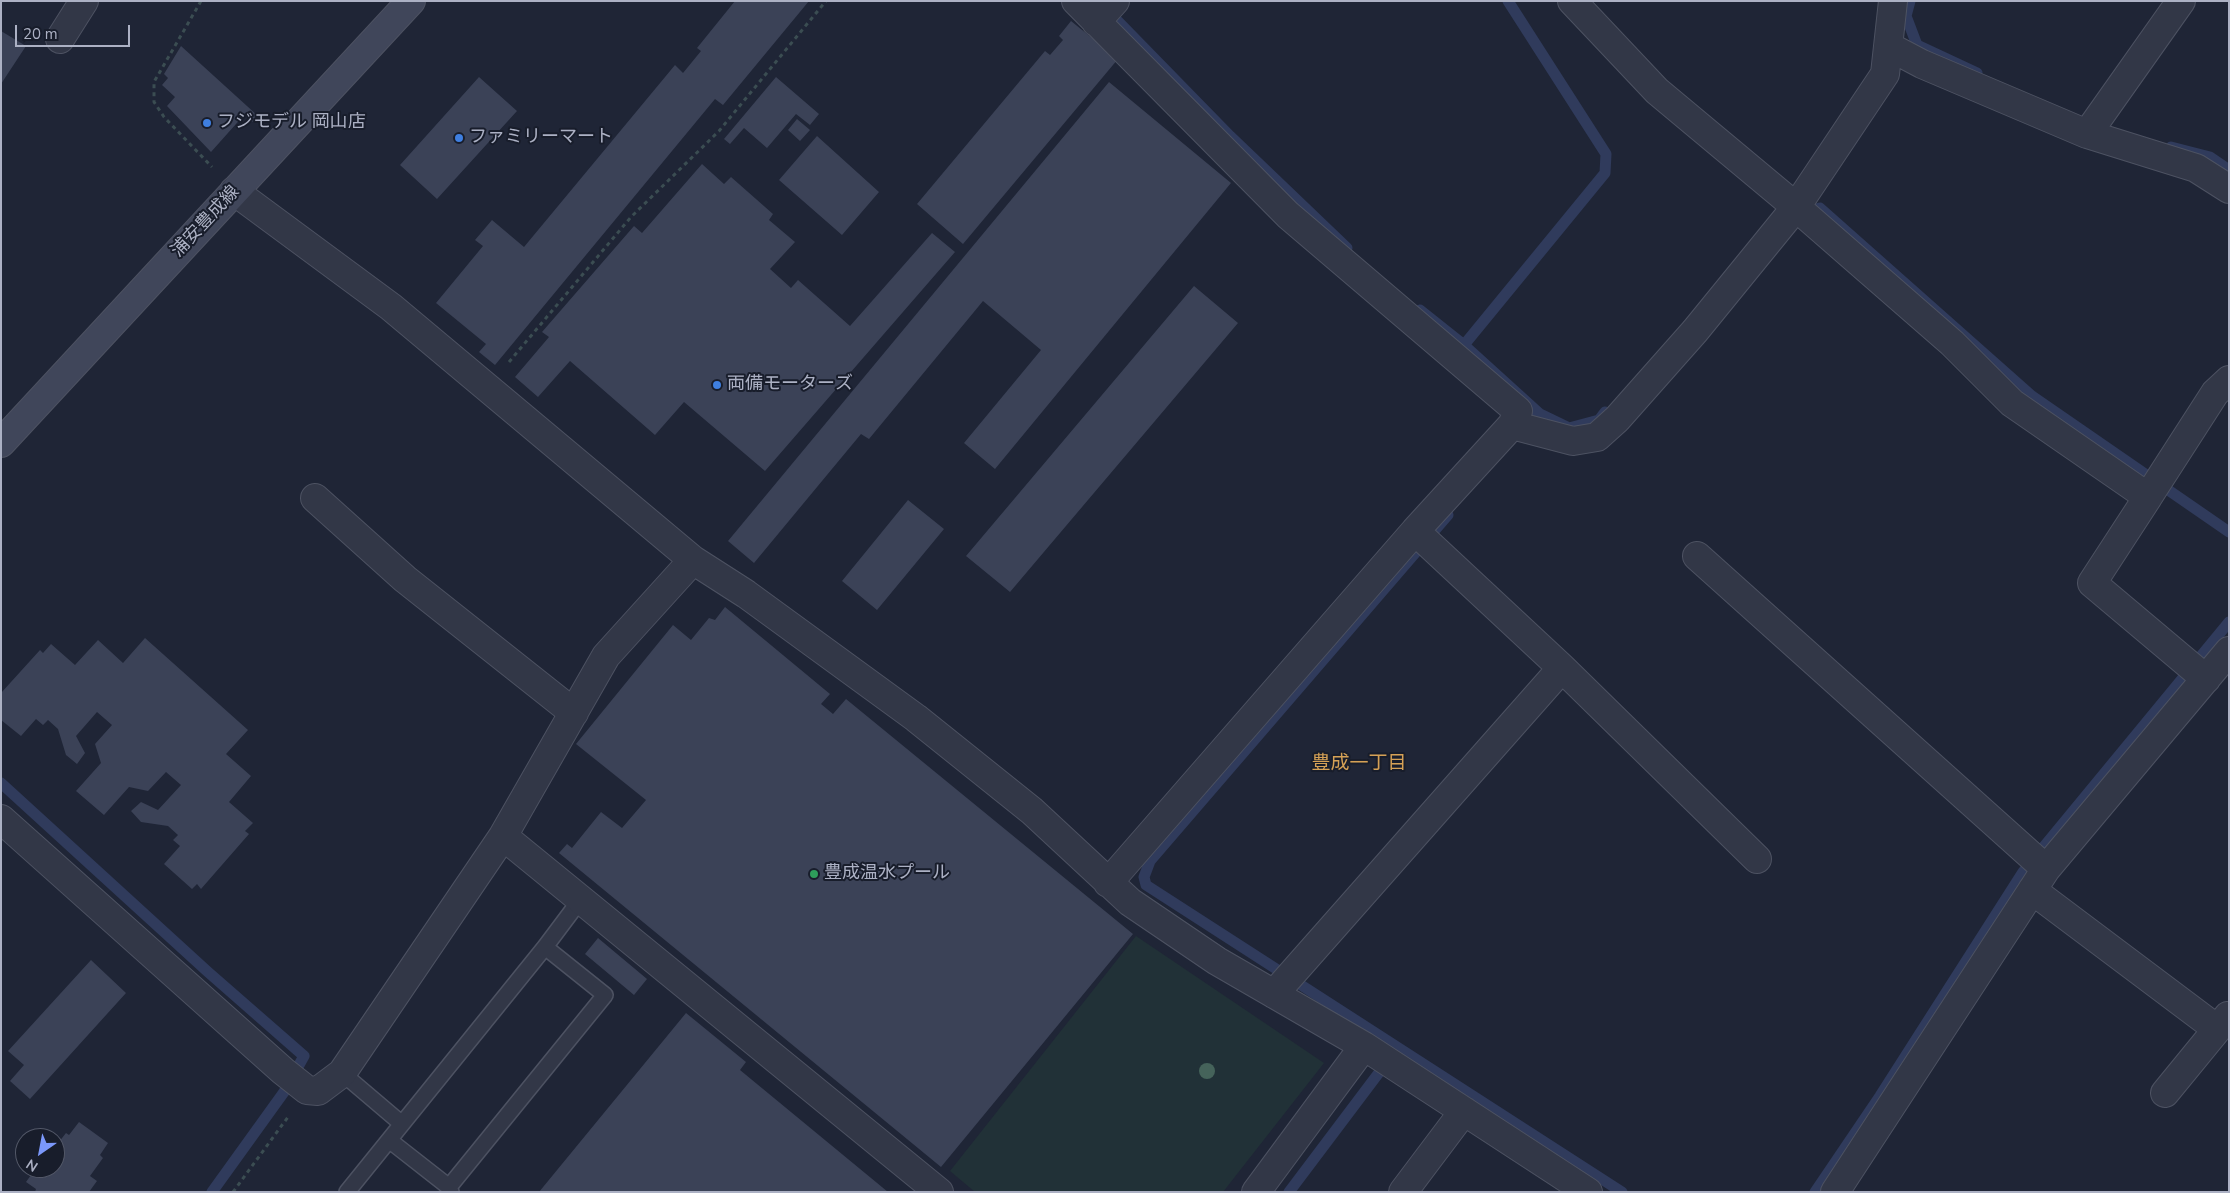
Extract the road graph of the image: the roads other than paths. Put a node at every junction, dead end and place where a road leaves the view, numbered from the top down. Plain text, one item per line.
1 (84, 1) edge
2 (411, 1) edge
3 (1076, 1) edge
4 (1572, 1) edge
5 (2181, 1) edge
6 (1885, 7) edge
7 (1106, 10) edge
8 (60, 39) dead end
9 (1888, 46) junction
10 (2091, 127) junction
11 (2229, 189) edge
12 (234, 191) junction
13 (1796, 206) junction
14 (2229, 380) edge
15 (1521, 428) junction
16 (1, 443) edge
17 (2154, 487) junction
18 (315, 498) dead end
19 (1423, 538) junction
20 (1697, 556) dead end
21 (693, 560) junction
22 (2229, 651) edge
23 (1562, 668) junction
24 (2196, 671) junction
25 (574, 713) junction
26 (1, 819) edge
27 (503, 836) junction
28 (1757, 859) dead end
29 (2037, 869) junction
30 (1108, 883) junction
31 (581, 899) junction
32 (545, 947) junction
33 (1284, 983) junction
34 (2223, 1022) edge
35 (1380, 1056) junction
36 (342, 1073) junction
37 (2165, 1093) dead end
38 (1464, 1111) junction
39 (402, 1124) junction
40 (389, 1140) junction
41 (450, 1189) edge
42 (347, 1192) edge
43 (939, 1192) edge
44 (1256, 1192) edge
45 (1403, 1192) edge
46 (1588, 1192) edge
47 (1835, 1192) edge

1 - 8 street
2 - 12 main road, 浦安豊成線
3 - 7 street
4 - 13 street
5 - 10 street
6 - 9 street
7 - 15 street
9 - 10 street
9 - 13 street
10 - 11 street
12 - 16 main road, 浦安豊成線
12 - 21 street
13 - 15 street
13 - 17 street
14 - 17 street
15 - 19 street
17 - 24 street
18 - 25 street
19 - 23 street
19 - 30 street
20 - 29 street
21 - 25 street
21 - 30 street
22 - 24 street
23 - 28 street
23 - 33 street
24 - 29 street
25 - 27 street
26 - 36 street
27 - 31 street
27 - 36 street
29 - 34 street
29 - 47 street
30 - 33 street
31 - 32 lane
31 - 43 street
32 - 39 lane
32 - 41 lane
33 - 35 street
34 - 37 street
35 - 38 street
35 - 44 street
36 - 39 lane
38 - 45 street
38 - 46 street
39 - 40 lane
40 - 41 lane
40 - 42 lane

